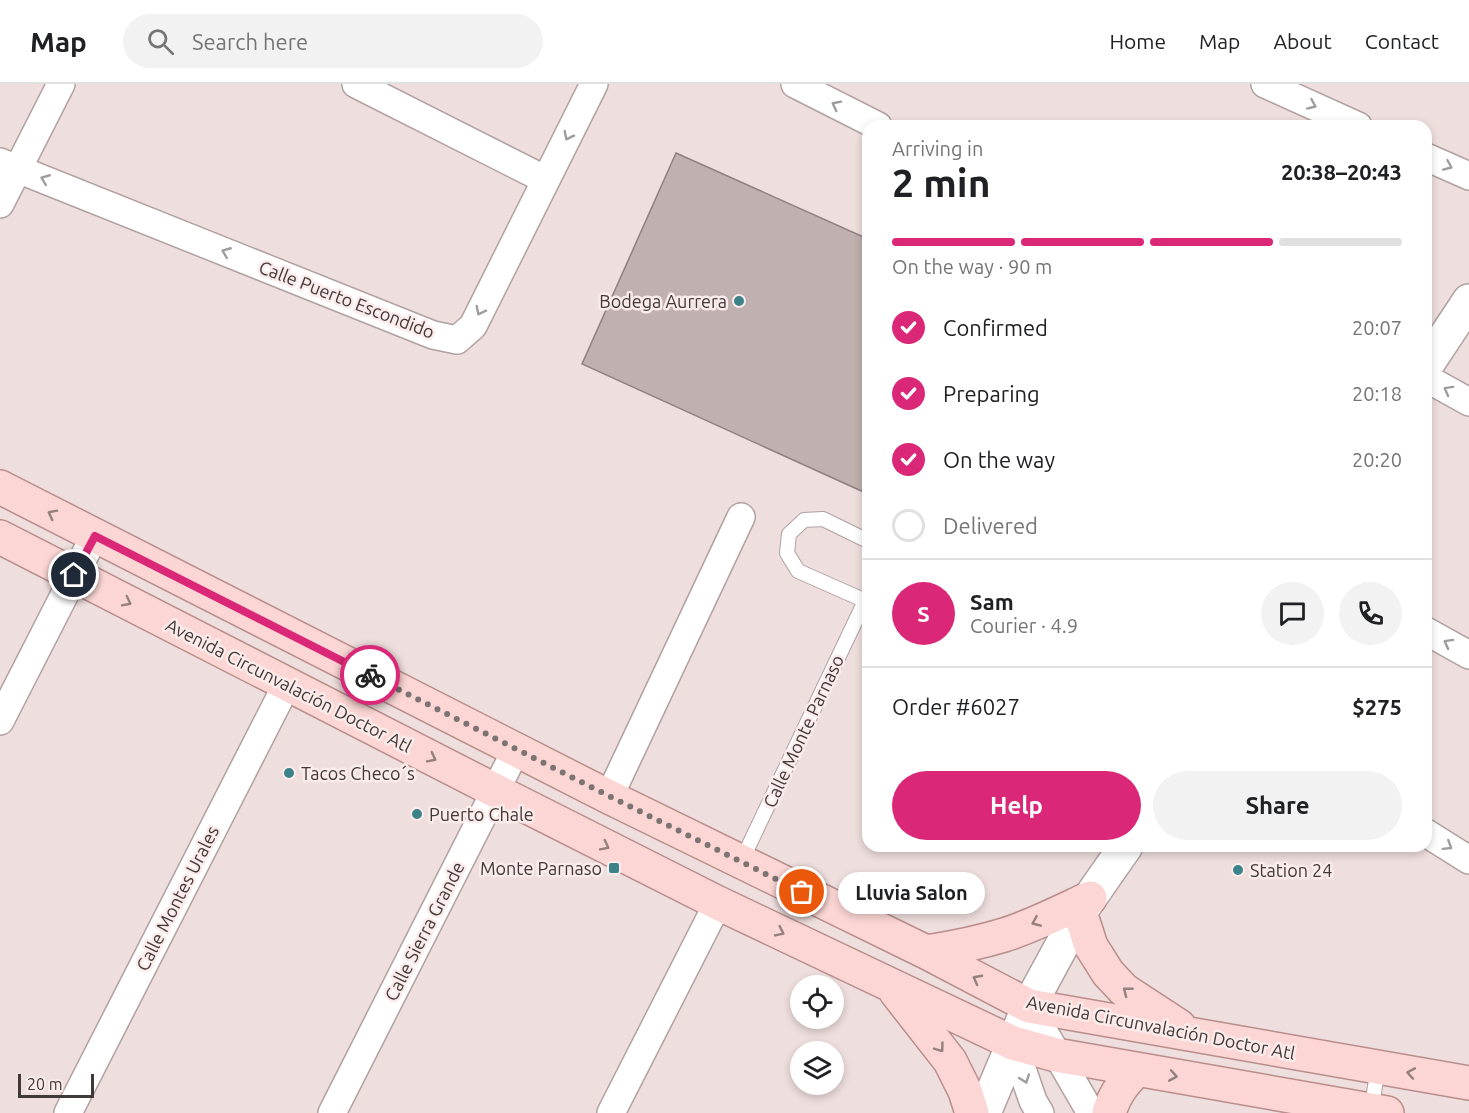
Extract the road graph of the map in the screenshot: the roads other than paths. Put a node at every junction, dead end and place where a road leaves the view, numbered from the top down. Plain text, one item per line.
1 (61, 84) edge
2 (356, 84) edge
3 (594, 84) edge
4 (795, 84) edge
5 (1265, 84) edge
6 (866, 120) edge
7 (1345, 120) edge
8 (1432, 160) edge
9 (9, 165) edge
10 (1469, 176) edge
11 (546, 180) junction
12 (0, 204) edge
13 (1469, 301) edge
14 (1432, 357) edge
15 (1432, 381) edge
16 (1469, 402) edge
17 (0, 487) edge
18 (741, 517) dead end
19 (95, 536) junction
20 (0, 537) edge
21 (862, 537) edge
22 (74, 575) junction
23 (862, 600) edge
24 (862, 612) edge
25 (1432, 634) edge
26 (1469, 655) edge
27 (287, 684) junction
28 (0, 721) edge
29 (516, 750) junction
30 (496, 791) junction
31 (609, 796) junction
32 (1432, 837) edge
33 (1122, 852) edge
34 (1469, 860) edge
35 (741, 862) junction
36 (718, 903) junction
37 (1085, 905) junction
38 (926, 952) junction
39 (891, 986) junction
40 (1029, 1006) junction
41 (1193, 1035) junction
42 (1012, 1043) junction
43 (1056, 1055) junction
44 (1378, 1067) junction
45 (1137, 1069) junction
46 (1469, 1083) edge
47 (1376, 1112) edge
48 (68, 1113) edge
49 (332, 1113) edge
50 (611, 1113) edge
51 (972, 1113) edge
52 (984, 1113) edge
53 (1040, 1113) edge
54 (1091, 1113) edge
55 (1109, 1113) edge

1 - 9 street
2 - 11 street
3 -> 11 street, Calle Puerto Escondido
6 -> 4 street
5 -> 7 street
8 -> 10 street
11 -> 9 street, Calle Puerto Escondido
9 - 12 street
13 - 14 main road
16 -> 15 street
19 -> 17 main road, Avenida Circunvalación Doctor Atl
18 - 31 street
19 - 22 street
19 - 29 main road, Avenida Circunvalación Doctor Atl
20 - 22 main road, Avenida Circunvalación Doctor Atl
21 - 23 lane
22 -> 27 main road, Avenida Circunvalación Doctor Atl
22 - 28 street
24 - 35 lane, Calle Monte Parnaso
26 -> 25 street
27 -> 30 main road, Avenida Circunvalación Doctor Atl
27 - 48 street, Calle Montes Urales
29 - 30 street, Calle Sierra Grande
29 - 31 main road, Avenida Circunvalación Doctor Atl
30 -> 36 main road, Avenida Circunvalación Doctor Atl
30 - 49 street, Calle Sierra Grande
31 - 35 main road, Avenida Circunvalación Doctor Atl
32 -> 34 street
33 - 37 main road
35 - 38 main road, Avenida Circunvalación Doctor Atl
36 -> 39 main road, Avenida Circunvalación Doctor Atl
36 - 50 street
37 -> 38 main road
37 - 40 main road
41 -> 37 main road
40 -> 38 main road, Avenida Circunvalación Doctor Atl
39 - 42 main road, Avenida Circunvalación Doctor Atl
39 -> 51 main road
40 - 41 main road, Avenida Circunvalación Doctor Atl
40 - 42 main road
40 - 43 street
41 - 44 main road, Avenida Circunvalación Doctor Atl
42 - 43 main road, Avenida Circunvalación Doctor Atl
42 - 52 main road
42 -> 53 street
43 - 45 main road, Avenida Circunvalación Doctor Atl
43 - 54 street
46 -> 44 main road, Avenida Circunvalación Doctor Atl
44 - 47 lane
45 -> 47 main road, Avenida Circunvalación Doctor Atl
45 - 55 main road

